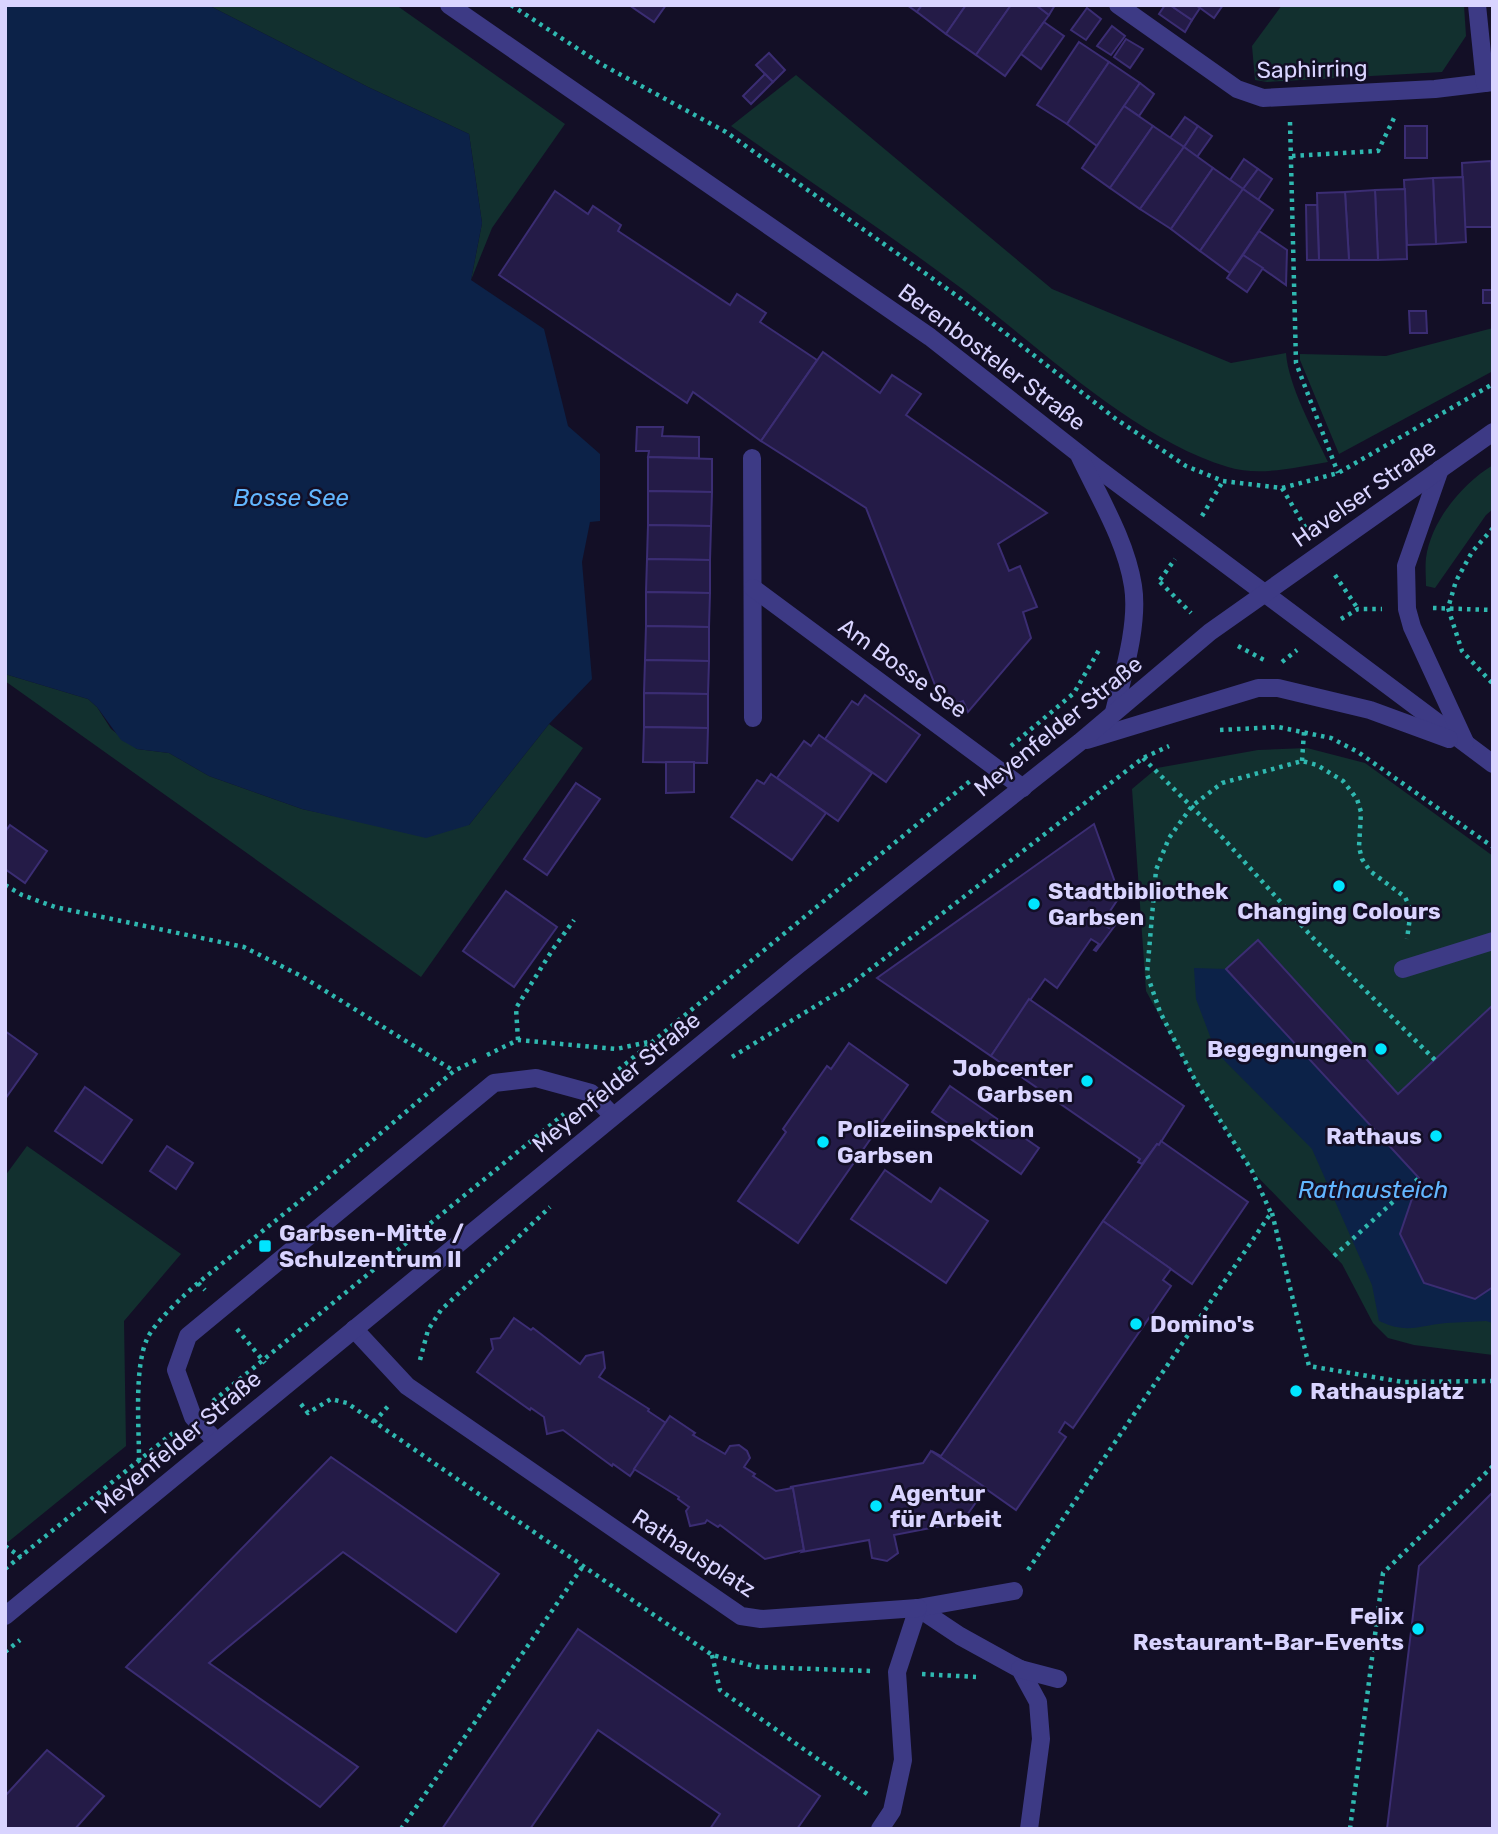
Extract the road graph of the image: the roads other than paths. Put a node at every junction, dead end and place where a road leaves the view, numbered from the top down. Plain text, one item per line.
1 (449, 5) edge
2 (1118, 5) edge
3 (1477, 5) edge
4 (1489, 83) edge
5 (1493, 432) edge
6 (1078, 454) junction
7 (752, 458) dead end
8 (1440, 469) junction
9 (752, 588) junction
10 (1264, 593) junction
11 (1114, 712) junction
12 (753, 718) dead end
13 (1080, 742) junction
14 (1466, 746) junction
15 (1493, 764) edge
16 (1023, 788) junction
17 (1493, 941) edge
18 (1403, 970) road end
19 (613, 1116) junction
20 (354, 1329) junction
21 (216, 1441) junction
22 (1014, 1591) road end
23 (918, 1608) junction
24 (5, 1616) edge
25 (1020, 1669) junction
26 (1058, 1679) dead end
27 (880, 1829) edge
28 (1029, 1829) edge

1 - 6 street, Berenbosteler Straße
2 - 4 street, Saphirring
3 - 4 street
5 - 8 street, Havelser Straße
6 - 10 street, Berenbosteler Straße
6 - 11 street
7 - 9 street
8 - 10 street, Havelser Straße
8 - 14 street
9 - 12 street
9 - 16 street, Am Bosse See
10 - 11 street, Meyenfelder Straße
10 - 14 street, Berenbosteler Straße
11 - 13 street, Meyenfelder Straße
13 - 14 street
13 - 16 street, Meyenfelder Straße
14 - 15 street, Berenbosteler Straße
16 - 19 street, Meyenfelder Straße
17 - 18 street
19 - 20 street, Meyenfelder Straße
19 - 21 street
20 - 21 street, Meyenfelder Straße
20 - 23 street, Rathausplatz
21 - 24 street, Meyenfelder Straße
22 - 23 street, Rathausplatz
23 - 25 street
23 - 27 street
25 - 26 street
25 - 28 street

